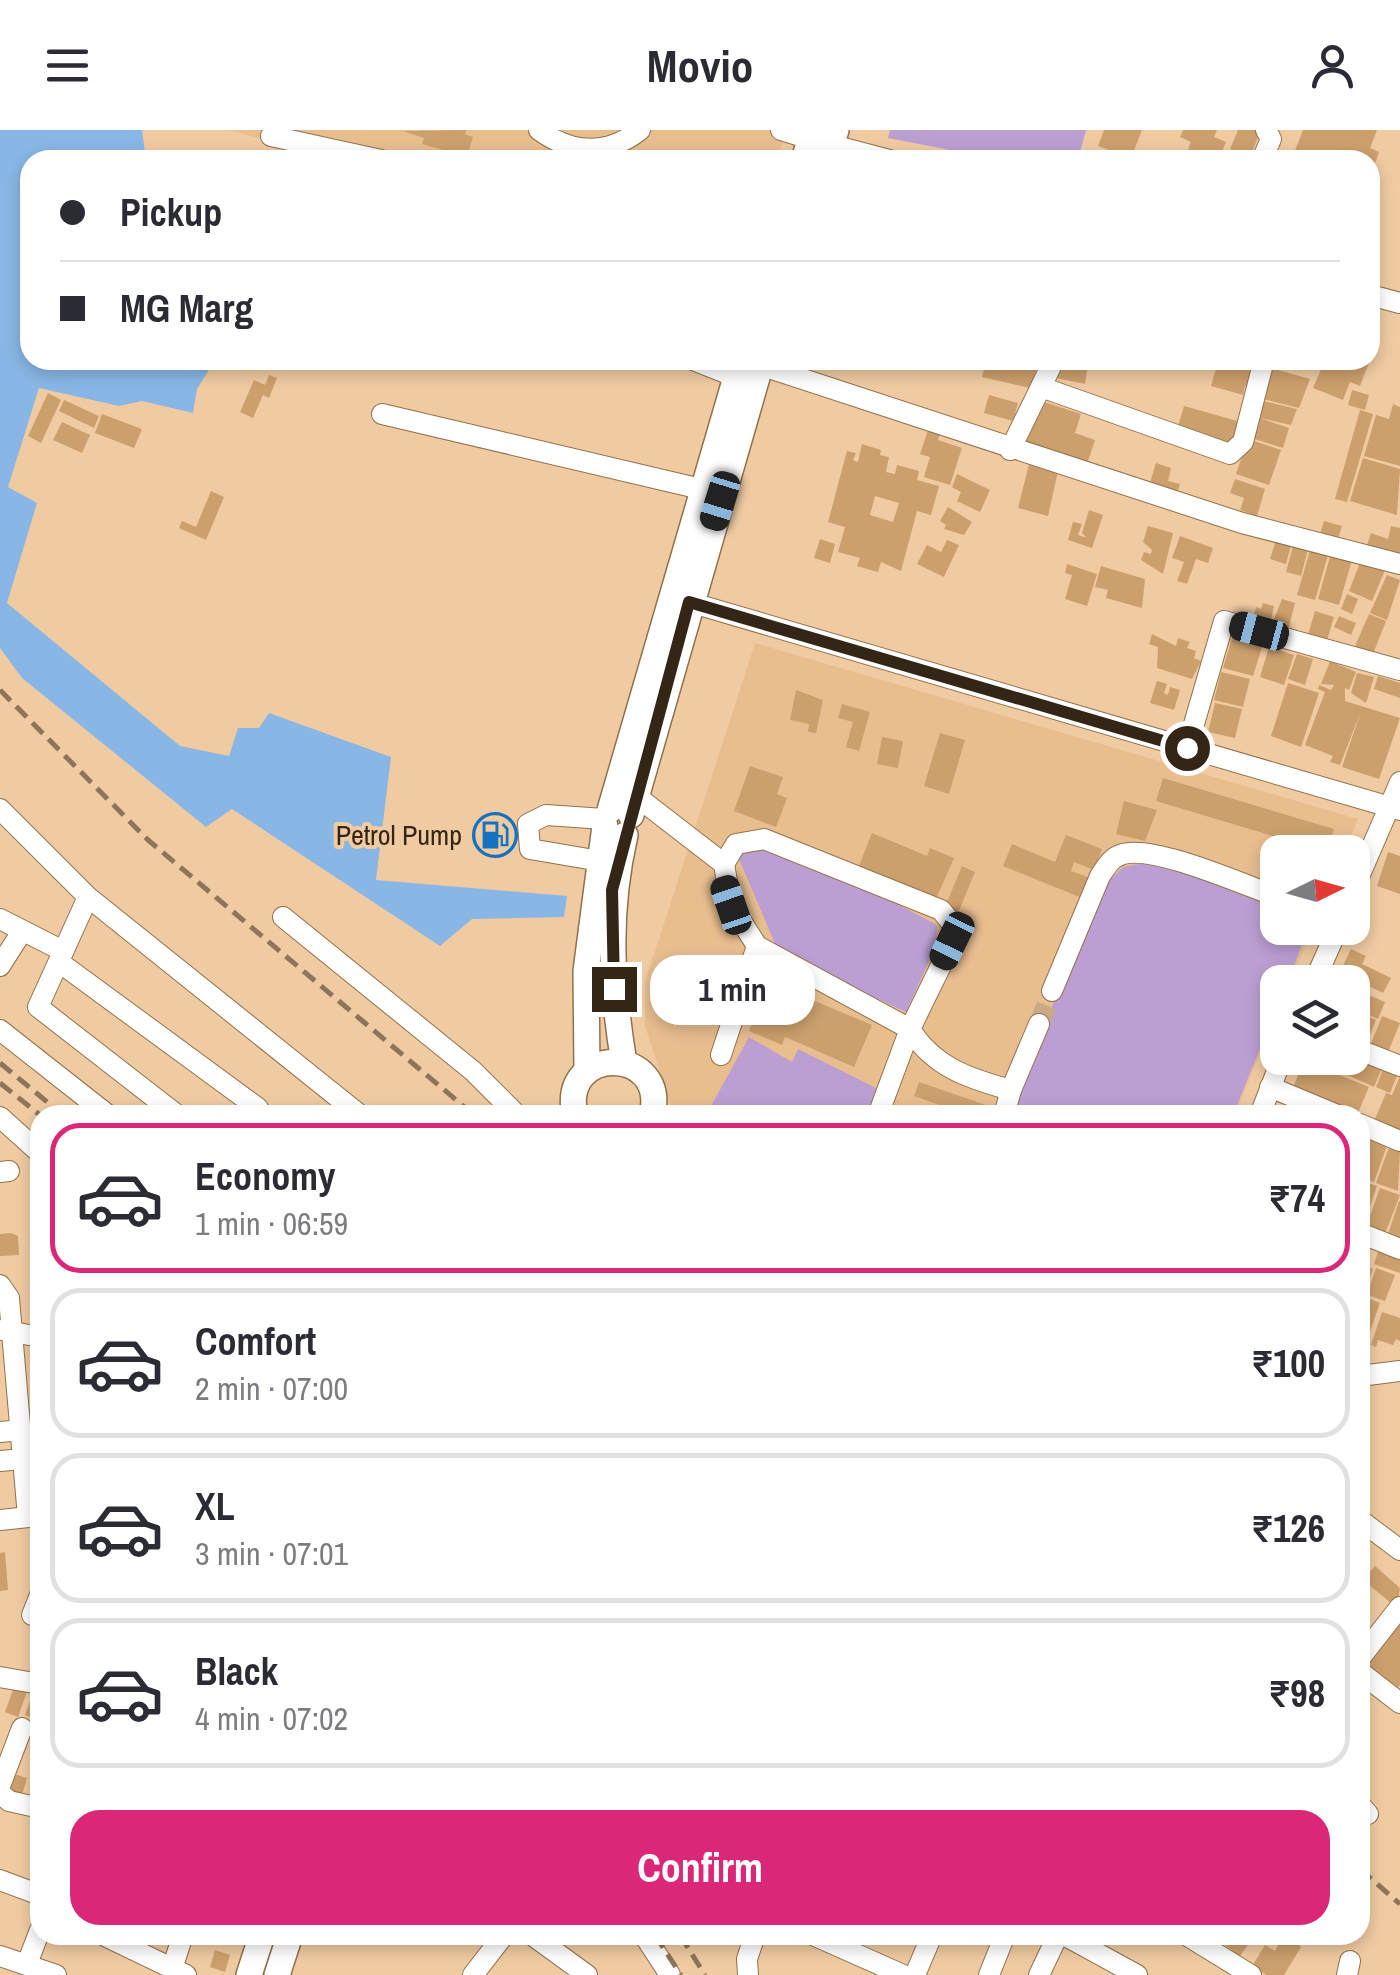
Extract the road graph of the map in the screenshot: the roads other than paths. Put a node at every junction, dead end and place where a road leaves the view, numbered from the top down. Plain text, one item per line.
1 (539, 130) edge
2 (640, 130) edge
3 (781, 130) edge
4 (271, 136) dead end
5 (820, 144) edge
6 (335, 150) edge
7 (846, 150) edge
8 (748, 370) edge
9 (749, 370) edge
10 (762, 370) edge
11 (1049, 370) edge
12 (1261, 370) edge
13 (1040, 388) junction
14 (382, 414) dead end
15 (1010, 450) junction
16 (701, 489) junction
17 (1400, 564) edge
18 (689, 602) junction
19 (1400, 670) edge
20 (1187, 748) junction
21 (1400, 782) edge
22 (1395, 808) edge
23 (0, 809) edge
24 (619, 817) junction
25 (1370, 857) edge
26 (600, 861) junction
27 (724, 864) junction
28 (1260, 891) edge
29 (88, 898) junction
30 (283, 917) dead end
31 (0, 919) edge
32 (20, 933) junction
33 (757, 946) junction
34 (61, 956) junction
35 (0, 966) edge
36 (1052, 991) tunnel mouth
37 (1039, 1024) tunnel mouth
38 (910, 1028) junction
39 (0, 1030) edge
40 (1370, 1054) edge
41 (722, 1055) dead end
42 (624, 1063) junction
43 (1400, 1066) edge
44 (587, 1071) junction
45 (1275, 1075) edge
46 (1270, 1087) junction
47 (1011, 1090) junction
48 (95, 1105) edge
49 (164, 1105) edge
50 (254, 1105) edge
51 (347, 1105) edge
52 (507, 1105) edge
53 (575, 1105) edge
54 (653, 1105) edge
55 (882, 1105) edge
56 (1007, 1105) edge
57 (1264, 1105) edge
58 (1313, 1105) edge
59 (0, 1117) edge
60 (1370, 1128) edge
61 (1400, 1141) edge
62 (30, 1143) edge
63 (1370, 1237) edge
64 (1400, 1249) edge
65 (0, 1285) edge
66 (6, 1330) edge
67 (8, 1362) edge
68 (1400, 1371) edge
69 (1370, 1375) edge
70 (9, 1396) edge
71 (20, 1425) edge
72 (23, 1459) junction
73 (0, 1461) edge
74 (30, 1496) edge
75 (30, 1517) edge
76 (0, 1520) edge
77 (1370, 1528) edge
78 (1400, 1550) edge
79 (1400, 1607) edge
80 (1370, 1645) edge
81 (0, 1677) edge
82 (1370, 1680) edge
83 (30, 1682) edge
84 (1400, 1703) edge
85 (22, 1728) dead end
86 (0, 1790) edge
87 (30, 1805) edge
88 (0, 1880) edge
89 (30, 1891) edge
90 (34, 1945) edge
91 (126, 1945) edge
92 (182, 1945) edge
93 (259, 1945) edge
94 (287, 1945) edge
95 (496, 1945) edge
96 (544, 1945) edge
97 (649, 1945) edge
98 (752, 1945) edge
99 (858, 1945) edge
100 (928, 1945) edge
101 (1001, 1945) edge
102 (1056, 1945) edge
103 (1080, 1945) edge
104 (1202, 1945) edge
105 (0, 1956) edge
106 (27, 1964) junction
107 (179, 1972) edge
108 (663, 1972) edge
109 (578, 1973) edge
110 (1043, 1974) edge
111 (56, 1975) edge
112 (249, 1975) edge
113 (277, 1975) edge
114 (473, 1975) edge
115 (748, 1975) edge
116 (903, 1975) edge
117 (915, 1975) edge
118 (989, 1975) edge
119 (1137, 1975) edge
120 (1251, 1975) edge

1 - 2 street
3 - 5 street
4 - 6 street
5 - 7 street
8 - 16 main road
9 - 18 main road
10 - 15 street
11 - 13 street
12 - 13 street
13 - 15 street
14 - 16 street
15 - 17 street
16 - 24 main road
18 - 20 street
18 - 24 main road
19 - 20 street
20 - 22 street
21 - 22 street
22 - 25 street
23 - 29 street
24 - 26 main road
24 - 26 street
24 - 27 street
24 - 42 main road
26 - 44 main road
27 - 33 street
27 - 38 street
28 - 36 street
29 - 34 street
29 - 51 street
30 - 52 street
31 - 32 street
32 - 34 street
32 - 35 street
33 - 38 street
33 - 41 street
34 - 49 street
34 - 50 street
37 - 47 street
38 - 47 street
38 - 55 street
39 - 48 street
40 - 43 street
42 - 44 main road
42 - 54 main road
44 - 53 main road
45 - 46 street
46 - 57 street
46 - 58 street
47 - 56 street
59 - 62 street
60 - 61 street
63 - 64 street
65 - 66 street
66 - 67 street
67 - 70 street
68 - 69 street
70 - 71 street
71 - 72 street
72 - 73 street
72 - 74 street
75 - 76 street
77 - 78 street
79 - 80 street
81 - 83 street
82 - 84 street
85 - 86 street
86 - 87 street
88 - 89 street
90 - 106 street
91 - 107 street
92 - 107 street
93 - 112 main road
94 - 113 main road
95 - 114 street
96 - 109 street
97 - 108 street
98 - 115 street
99 - 116 street
100 - 117 street
101 - 118 street
102 - 110 street
103 - 119 street
104 - 120 street
105 - 106 street
106 - 111 street

